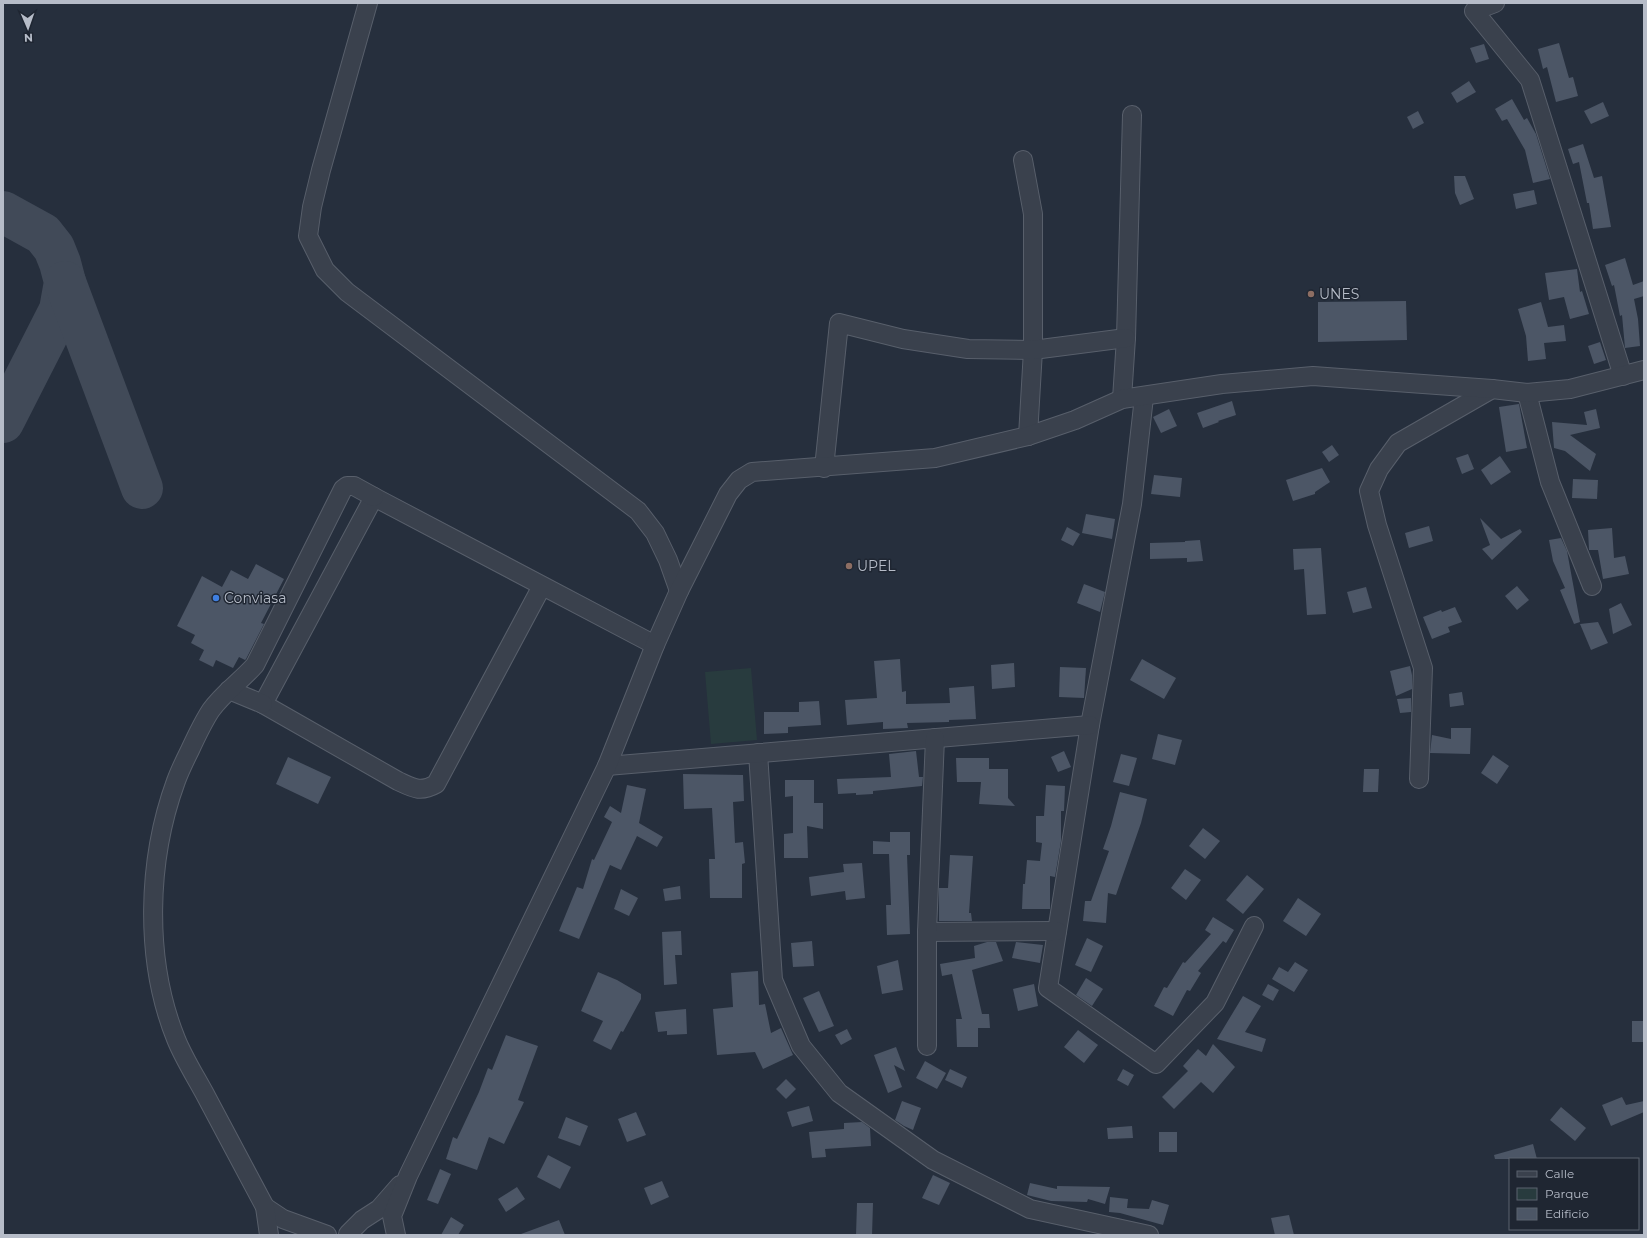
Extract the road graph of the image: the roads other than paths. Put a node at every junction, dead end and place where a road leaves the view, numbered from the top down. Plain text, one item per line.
1 (368, 3) edge
2 (1495, 3) edge
3 (1132, 115) dead end
4 (1023, 160) dead end
5 (1126, 338) junction
6 (1034, 350) junction
7 (1644, 370) edge
8 (1624, 376) junction
9 (1492, 389) junction
10 (1527, 394) junction
11 (1144, 397) junction
12 (1122, 399) junction
13 (1028, 436) junction
14 (824, 468) junction
15 (374, 497) junction
16 (542, 586) junction
17 (1592, 586) dead end
18 (679, 591) junction
19 (655, 645) junction
20 (229, 690) junction
21 (263, 704) junction
22 (1090, 725) junction
23 (935, 738) junction
24 (758, 753) junction
25 (607, 766) junction
26 (1419, 779) dead end
27 (1254, 926) dead end
28 (927, 932) junction
29 (1057, 932) junction
30 (927, 1046) dead end
31 (408, 1176) junction
32 (265, 1207) junction
33 (268, 1235) edge
34 (327, 1235) edge
35 (346, 1235) edge
36 (396, 1235) edge
37 (1149, 1235) edge

1 - 18 street
2 - 8 street
3 - 5 street
4 - 6 street
5 - 6 street
5 - 12 street
6 - 13 street
6 - 14 street
7 - 8 street
8 - 10 street
9 - 10 street
9 - 11 street
9 - 26 street
10 - 17 street
11 - 12 street
11 - 22 street
12 - 13 street
13 - 14 street
14 - 18 street
15 - 16 street
15 - 20 street
15 - 21 street
16 - 19 street
16 - 21 street
18 - 19 street
19 - 25 street
20 - 21 street
20 - 32 street
22 - 23 street
22 - 29 street
23 - 24 street
23 - 28 street
24 - 25 street
24 - 37 street
25 - 31 street
27 - 29 street
28 - 29 street
28 - 30 street
31 - 35 street
31 - 36 street
32 - 33 street
32 - 34 street

